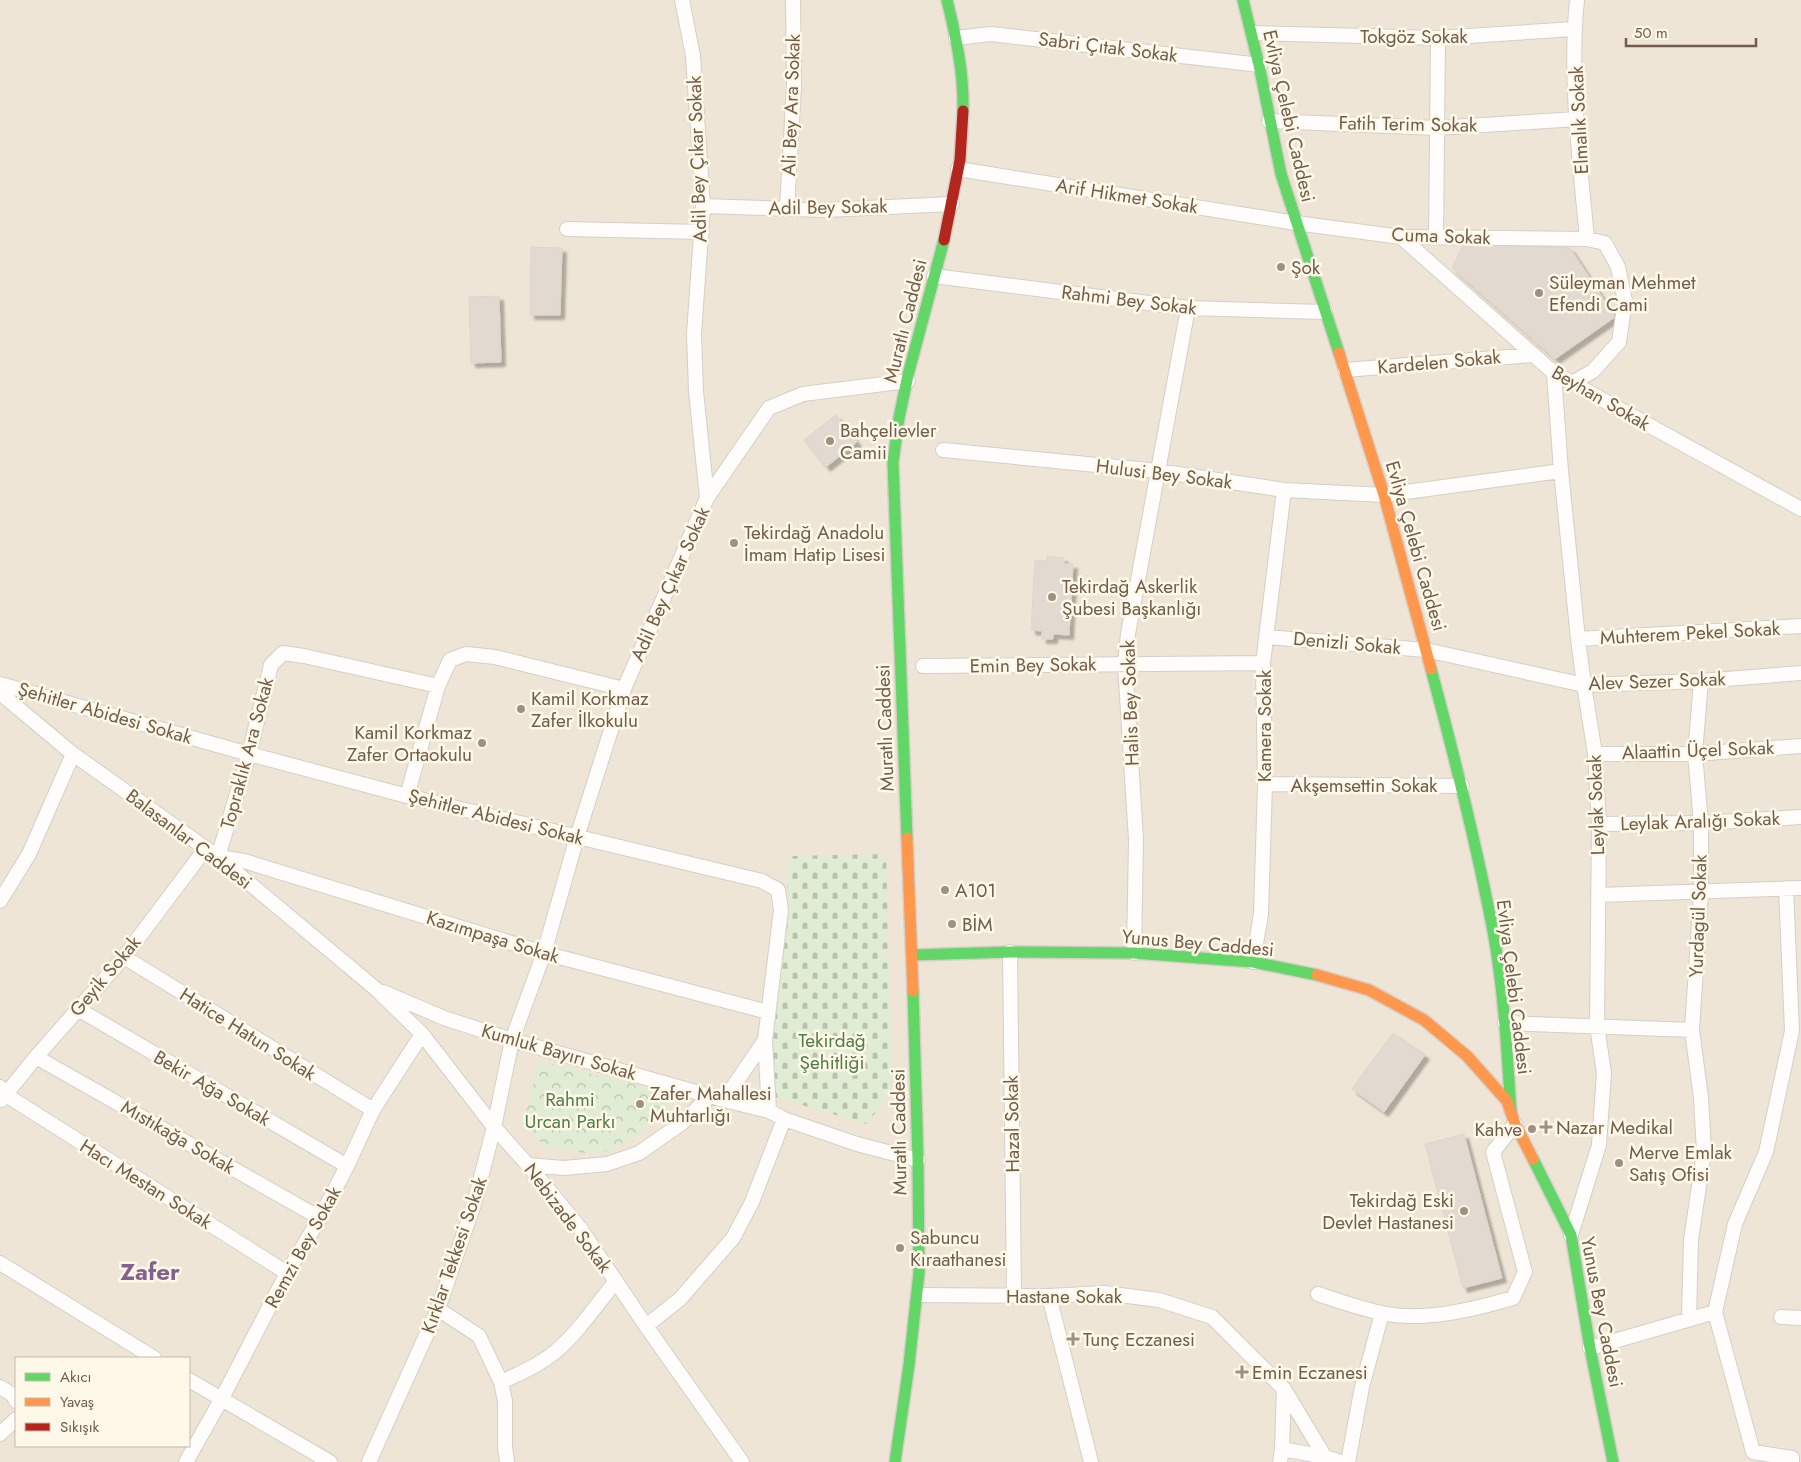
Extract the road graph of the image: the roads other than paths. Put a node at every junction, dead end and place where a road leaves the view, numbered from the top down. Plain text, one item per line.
1 (682, 0) edge
2 (793, 0) edge
3 (947, 0) edge
4 (1243, 0) edge
5 (1577, 0) edge
6 (1574, 29) junction
7 (1253, 33) junction
8 (956, 38) junction
9 (1438, 38) junction
10 (1260, 65) junction
11 (1577, 120) junction
12 (1269, 121) junction
13 (1436, 128) junction
14 (958, 169) junction
15 (952, 204) junction
16 (703, 206) junction
17 (787, 209) junction
18 (1296, 224) junction
19 (567, 229) dead end
20 (702, 232) junction
21 (1401, 237) junction
22 (1436, 237) junction
23 (1587, 239) junction
24 (934, 276) junction
25 (1188, 308) junction
26 (1325, 312) junction
27 (1533, 355) junction
28 (1345, 370) junction
29 (1554, 373) junction
30 (908, 381) junction
31 (1572, 383) junction
32 (943, 450) dead end
33 (1158, 471) junction
34 (1561, 471) junction
35 (1284, 490) junction
36 (1384, 495) junction
37 (707, 498) junction
38 (1801, 509) edge
39 (1801, 626) edge
40 (1267, 637) junction
41 (1578, 639) junction
42 (1426, 650) junction
43 (1263, 663) junction
44 (1125, 664) junction
45 (923, 666) dead end
46 (1801, 673) edge
47 (1701, 681) junction
48 (0, 684) edge
49 (1584, 685) junction
50 (438, 686) junction
51 (624, 689) junction
52 (0, 693) edge
53 (1801, 746) edge
54 (73, 754) junction
55 (249, 754) junction
56 (1595, 754) junction
57 (1695, 754) junction
58 (1265, 784) junction
59 (1462, 786) junction
60 (407, 796) junction
61 (1801, 817) edge
62 (1700, 823) junction
63 (1599, 824) junction
64 (577, 837) junction
65 (206, 848) junction
66 (218, 857) junction
67 (1786, 888) junction
68 (1801, 888) edge
69 (1701, 892) junction
70 (1598, 895) junction
71 (0, 901) edge
72 (1010, 952) junction
73 (544, 953) junction
74 (1134, 953) junction
75 (912, 955) junction
76 (124, 957) junction
77 (1253, 962) junction
78 (376, 989) junction
79 (78, 1009) junction
80 (768, 1012) junction
81 (1504, 1023) junction
82 (1597, 1026) junction
83 (1692, 1030) junction
84 (422, 1034) junction
85 (512, 1040) junction
86 (765, 1040) junction
87 (36, 1057) junction
88 (2, 1094) edge
89 (717, 1098) junction
90 (373, 1110) junction
91 (769, 1111) junction
92 (1513, 1118) junction
93 (784, 1119) junction
94 (494, 1127) junction
95 (918, 1160) junction
96 (528, 1165) junction
97 (347, 1166) junction
98 (320, 1218) junction
99 (1571, 1235) junction
100 (0, 1263) edge
101 (287, 1273) junction
102 (616, 1281) junction
103 (1318, 1294) dead end
104 (918, 1296) junction
105 (1014, 1296) junction
106 (1049, 1296) junction
107 (438, 1309) junction
108 (1715, 1312) junction
109 (1382, 1313) junction
110 (1781, 1317) dead end
111 (1801, 1318) edge
112 (1689, 1319) junction
113 (646, 1326) junction
114 (1590, 1348) junction
115 (152, 1357) edge
116 (190, 1381) edge
117 (502, 1382) junction
118 (0, 1387) edge
119 (1284, 1389) junction
120 (15, 1399) edge
121 (221, 1400) junction
122 (15, 1420) edge
123 (0, 1434) edge
124 (1281, 1456) edge
125 (1324, 1457) junction
126 (1795, 1460) edge
127 (186, 1462) edge
128 (330, 1462) edge
129 (369, 1462) edge
130 (507, 1462) edge
131 (742, 1462) edge
132 (895, 1462) edge
133 (1091, 1462) edge
134 (1341, 1462) edge
135 (1348, 1462) edge
136 (1613, 1462) edge

1 - 16 street, Adil Bey Çıkar Sokak
2 - 17 street, Ali Bey Ara Sokak
3 - 8 street, Muratlı Caddesi
4 - 7 street, Evliya Çelebi Caddesi
5 - 6 street, Elmalık Sokak
6 - 9 street, Tokgöz Sokak
6 - 11 street, Elmalık Sokak
7 - 9 street, Tokgöz Sokak
7 - 10 street, Evliya Çelebi Caddesi
8 - 10 street, Sabri Çıtak Sokak
8 - 14 street, Muratlı Caddesi
9 - 13 street
10 - 12 street, Evliya Çelebi Caddesi
11 - 13 street, Fatih Terim Sokak
11 - 23 street, Elmalık Sokak
12 - 13 street, Fatih Terim Sokak
12 - 18 street, Evliya Çelebi Caddesi
13 - 22 street
14 - 15 street, Muratlı Caddesi
14 - 18 street, Arif Hikmet Sokak
15 - 17 street, Adil Bey Sokak
15 - 24 street, Muratlı Caddesi
16 - 17 street, Adil Bey Sokak
16 - 20 street, Adil Bey Çıkar Sokak
18 - 21 street, Cuma Sokak
18 - 26 street, Evliya Çelebi Caddesi
19 - 20 street
20 - 37 street, Adil Bey Çıkar Sokak
21 - 22 street, Cuma Sokak
21 - 27 street, Beyhan Sokak
22 - 23 street, Cuma Sokak
23 - 31 street
24 - 25 street, Rahmi Bey Sokak
24 - 30 street, Muratlı Caddesi
25 - 26 street, Rahmi Bey Sokak
25 - 33 street, Halis Bey Sokak
26 - 28 street, Evliya Çelebi Caddesi
27 - 28 street, Kardelen Sokak
27 - 29 street, Beyhan Sokak
28 - 36 street, Evliya Çelebi Caddesi
29 - 31 street, Beyhan Sokak
29 - 34 street, Leylak Sokak
30 - 37 street, Adil Bey Çıkar Sokak
30 - 75 street, Muratlı Caddesi
31 - 38 street, Beyhan Sokak
32 - 33 street, Hulusi Bey Sokak
33 - 35 street, Hulusi Bey Sokak
33 - 44 street, Halis Bey Sokak
34 - 36 street, Hulusi Bey Sokak
34 - 41 street, Leylak Sokak
35 - 36 street, Hulusi Bey Sokak
35 - 40 street, Kamera Sokak
36 - 42 street, Evliya Çelebi Caddesi
37 - 51 street, Adil Bey Çıkar Sokak
39 - 41 street, Muhterem Pekel Sokak
40 - 42 street, Denizli Sokak
40 - 43 street, Kamera Sokak
41 - 49 street, Leylak Sokak
42 - 49 street, Alev Sezer Sokak
42 - 59 street, Evliya Çelebi Caddesi
43 - 44 street, Emin Bey Sokak
43 - 58 street, Kamera Sokak
44 - 45 street, Emin Bey Sokak
44 - 74 street, Halis Bey Sokak
46 - 47 street, Alev Sezer Sokak
47 - 49 street, Alev Sezer Sokak
47 - 57 street, Yurdagül Sokak
48 - 55 street, Şehitler Abidesi Sokak
49 - 56 street, Leylak Sokak
50 - 51 street
50 - 55 street, Topraklık Ara Sokak
50 - 60 street
51 - 64 street, Adil Bey Çıkar Sokak
52 - 54 street, Balasanlar Caddesi
53 - 57 street, Alaattin Üçel Sokak
54 - 65 street, Balasanlar Caddesi
54 - 71 street
55 - 60 street, Şehitler Abidesi Sokak
55 - 66 street, Topraklık Ara Sokak
56 - 57 street, Alaattin Üçel Sokak
56 - 63 street, Leylak Sokak
57 - 62 street, Yurdagül Sokak
58 - 59 street, Akşemsettin Sokak
58 - 77 street, Kamera Sokak
59 - 81 street, Evliya Çelebi Caddesi
60 - 64 street, Şehitler Abidesi Sokak
61 - 62 street, Leylak Aralığı Sokak
62 - 63 street, Leylak Aralığı Sokak
62 - 69 street, Yurdagül Sokak
63 - 70 street, Leylak Sokak
64 - 73 street, Adil Bey Çıkar Sokak
64 - 80 street, Şehitler Abidesi Sokak
65 - 66 street, Balasanlar Caddesi
65 - 76 street, Geyik Sokak
66 - 73 street, Kazımpaşa Sokak
66 - 78 street, Balasanlar Caddesi
67 - 68 street
67 - 69 street
67 - 108 street
69 - 70 street
69 - 83 street, Yurdagül Sokak
70 - 82 street, Leylak Sokak
72 - 74 street, Yunus Bey Caddesi
72 - 75 street, Yunus Bey Caddesi
72 - 105 street, Hazal Sokak
73 - 80 street, Kazımpaşa Sokak
73 - 85 street, Adil Bey Çıkar Sokak
74 - 77 street, Yunus Bey Caddesi
75 - 95 street, Muratlı Caddesi
76 - 79 street, Geyik Sokak
76 - 90 street, Hatice Hatun Sokak
77 - 92 street, Yunus Bey Caddesi
78 - 84 street, Nebizade Sokak
78 - 85 street, Kumluk Bayırı Sokak
79 - 87 street, Geyik Sokak
79 - 97 street, Bekir Ağa Sokak
80 - 86 street, Şehitler Abidesi Sokak
81 - 82 street
81 - 92 street, Evliya Çelebi Caddesi
82 - 83 street
82 - 99 street, Leylak Sokak
83 - 112 street, Yurdagül Sokak
84 - 90 street, Remzi Bey Sokak
84 - 94 street, Nebizade Sokak
85 - 89 street, Kumluk Bayırı Sokak
85 - 94 street, Kırklar Tekkesi Sokak
86 - 89 street
86 - 91 street, Şehitler Abidesi Sokak
87 - 88 street, Geyik Sokak
87 - 98 street, Mıstıkağa Sokak
88 - 101 street, Hacı Mestan Sokak
89 - 91 street, Kumluk Bayırı Sokak
89 - 96 street
90 - 97 street, Remzi Bey Sokak
91 - 93 street, Kumluk Bayırı Sokak
92 - 99 street, Yunus Bey Caddesi
92 - 109 street
93 - 95 street, Kumluk Bayırı Sokak
93 - 113 street
94 - 96 street, Nebizade Sokak
94 - 107 street, Kırklar Tekkesi Sokak
95 - 104 street, Muratlı Caddesi
96 - 102 street, Nebizade Sokak
97 - 98 street, Remzi Bey Sokak
98 - 101 street, Remzi Bey Sokak
99 - 114 street, Yunus Bey Caddesi
100 - 115 street
101 - 121 street, Remzi Bey Sokak
102 - 113 street, Nebizade Sokak
102 - 117 street
103 - 109 street
104 - 105 street, Hastane Sokak
104 - 132 street, Muratlı Caddesi
105 - 106 street, Hastane Sokak
106 - 119 street, Hastane Sokak
106 - 133 street
107 - 117 street
107 - 129 street, Kırklar Tekkesi Sokak
108 - 112 street
108 - 126 street
109 - 135 street
110 - 111 street
112 - 114 street
113 - 131 street, Nebizade Sokak
114 - 136 street, Yunus Bey Caddesi
116 - 121 street
117 - 130 street
118 - 120 street
119 - 124 street
119 - 125 street, Hastane Sokak
121 - 127 street, Remzi Bey Sokak
121 - 128 street
122 - 123 street
124 - 125 street
125 - 134 street

